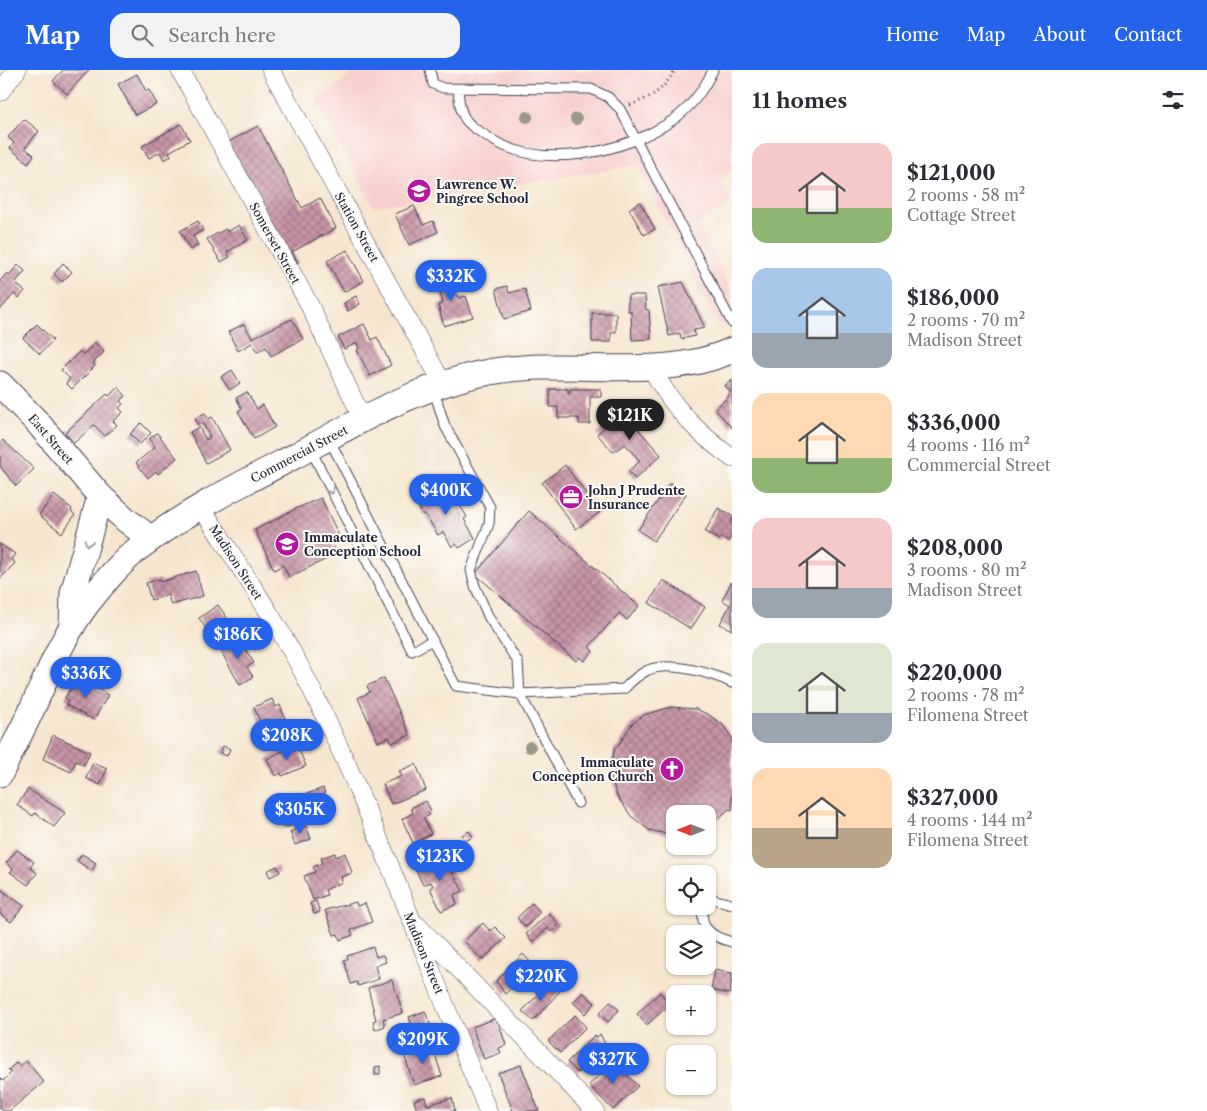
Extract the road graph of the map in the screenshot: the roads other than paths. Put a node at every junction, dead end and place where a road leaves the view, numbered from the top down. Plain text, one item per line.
1 (17, 70) edge
2 (180, 70) edge
3 (271, 70) edge
4 (430, 70) edge
5 (713, 70) edge
6 (458, 88) junction
7 (0, 92) edge
8 (634, 141) junction
9 (732, 323) edge
10 (732, 350) edge
11 (652, 367) junction
12 (0, 384) edge
13 (438, 386) junction
14 (363, 420) junction
15 (319, 443) junction
16 (732, 458) edge
17 (100, 496) junction
18 (200, 507) junction
19 (152, 539) junction
20 (72, 627) junction
21 (433, 640) junction
22 (732, 683) edge
23 (520, 694) junction
24 (0, 774) edge
25 (578, 803) dead end
26 (716, 900) edge
27 (732, 904) edge
28 (701, 915) edge
29 (411, 919) junction
30 (732, 942) edge
31 (488, 1111) edge
32 (594, 1111) edge

1 - 7 street
2 - 14 street, Somerset Street
3 - 13 street, Station Street
4 - 6 lane
5 - 8 lane
6 - 8 lane
6 - 8 lane
8 - 9 lane
10 - 11 main road, Commercial Street
11 - 13 main road, Commercial Street
11 - 16 street
12 - 17 main road, East Street
13 - 14 main road, Commercial Street
13 - 23 lane
14 - 15 main road, Commercial Street
15 - 18 main road, Commercial Street
15 - 21 lane
15 -> 21 lane
17 - 19 main road, East Street
17 -> 20 main road
18 - 19 main road, Commercial Street
18 - 29 street, Madison Street
19 - 20 main road, Commercial Street
20 - 24 main road, Commercial Street
21 - 23 lane
22 - 23 lane
23 - 25 lane
26 - 27 lane
28 - 30 lane
29 - 31 street, Madison Street
29 - 32 street

